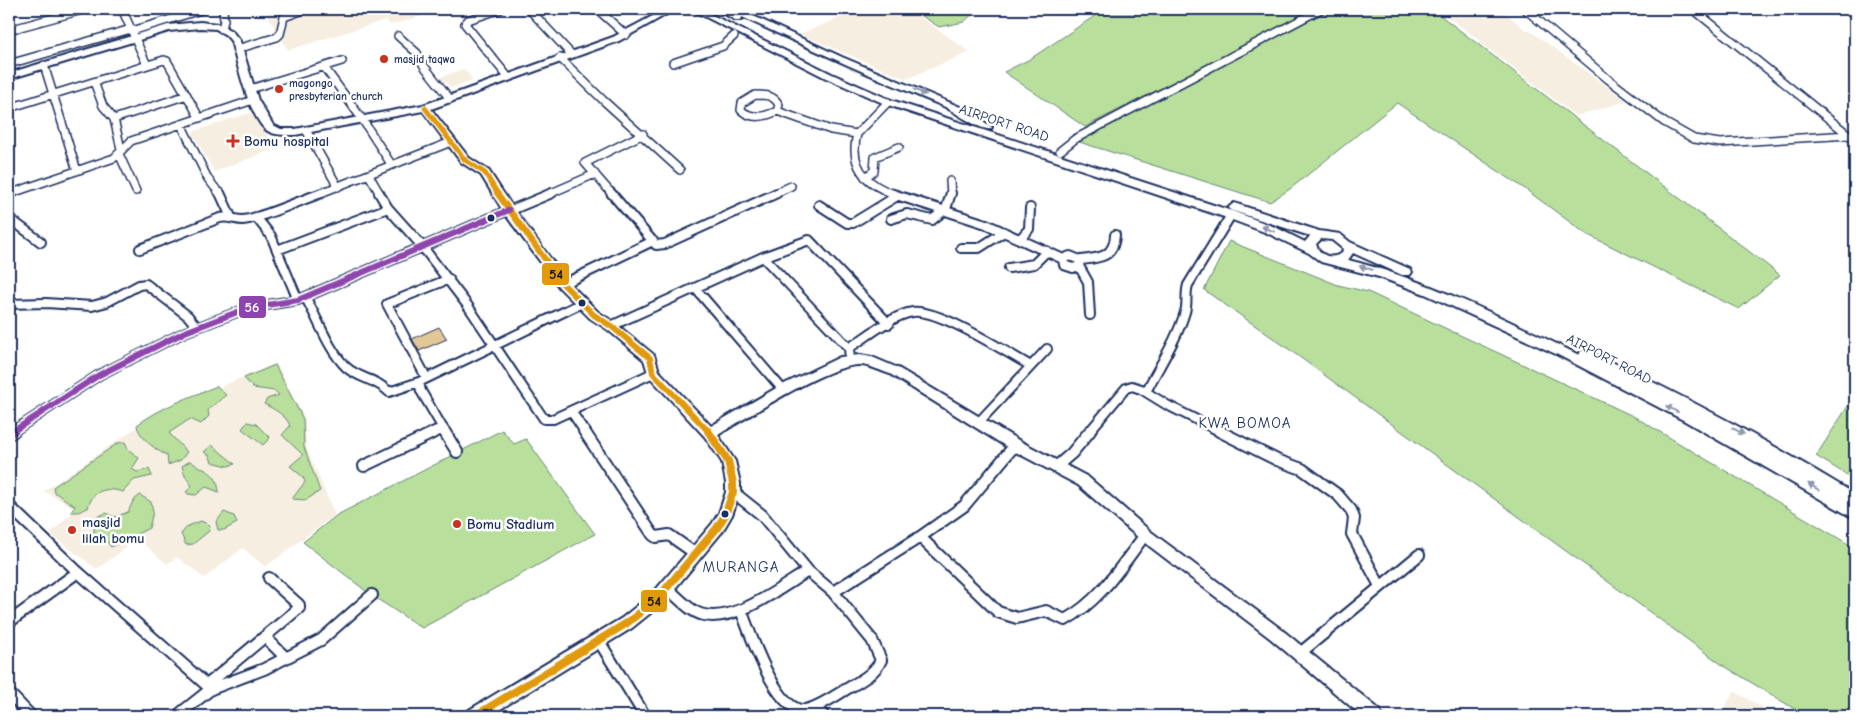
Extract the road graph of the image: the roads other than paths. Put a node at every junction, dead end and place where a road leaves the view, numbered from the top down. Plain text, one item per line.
1 (86, 9) edge
2 (122, 9) edge
3 (204, 9) edge
4 (222, 9) edge
5 (306, 9) edge
6 (501, 9) edge
7 (529, 9) edge
8 (597, 9) edge
9 (672, 9) edge
10 (708, 9) edge
11 (720, 9) edge
12 (732, 9) edge
13 (1321, 9) edge
14 (1525, 9) edge
15 (1693, 9) edge
16 (1845, 9) edge
17 (65, 11) edge
18 (691, 11) edge
19 (1855, 12) edge
20 (222, 29) junction
21 (9, 30) edge
22 (133, 32) junction
23 (626, 35) junction
24 (398, 36) dead end
25 (734, 36) junction
26 (761, 43) junction
27 (237, 49) junction
28 (570, 54) junction
29 (560, 58) junction
30 (342, 61) dead end
31 (9, 64) edge
32 (673, 64) dead end
33 (44, 65) junction
34 (147, 65) junction
35 (324, 67) junction
36 (9, 76) edge
37 (508, 77) junction
38 (94, 82) junction
39 (903, 86) junction
40 (250, 89) junction
41 (53, 94) junction
42 (187, 95) junction
43 (450, 99) junction
44 (253, 100) junction
45 (888, 102) junction
46 (9, 108) edge
47 (425, 108) junction
48 (777, 111) junction
49 (199, 118) junction
50 (114, 119) junction
51 (362, 119) junction
52 (181, 124) junction
53 (988, 127) junction
54 (306, 130) junction
55 (642, 134) junction
56 (857, 134) junction
57 (1852, 137) edge
58 (451, 142) junction
59 (899, 147) dead end
60 (120, 151) junction
61 (1060, 151) junction
62 (391, 164) junction
63 (680, 170) dead end
64 (77, 171) junction
65 (595, 174) junction
66 (369, 175) junction
67 (865, 177) junction
68 (950, 181) dead end
69 (338, 186) junction
70 (791, 186) dead end
71 (136, 191) dead end
72 (9, 194) edge
73 (897, 196) junction
74 (819, 205) dead end
75 (388, 208) junction
76 (1030, 208) dead end
77 (509, 210) junction
78 (947, 211) junction
79 (1231, 214) junction
80 (230, 217) junction
81 (256, 217) junction
82 (9, 218) edge
83 (891, 219) dead end
84 (1004, 232) junction
85 (1116, 235) dead end
86 (1318, 236) junction
87 (1020, 238) junction
88 (653, 241) junction
89 (41, 242) dead end
90 (1347, 245) junction
91 (422, 246) junction
92 (961, 248) dead end
93 (140, 249) dead end
94 (277, 250) junction
95 (1312, 250) junction
96 (1047, 251) junction
97 (763, 257) junction
98 (1335, 261) junction
99 (1079, 263) junction
100 (1008, 268) dead end
101 (449, 279) junction
102 (563, 284) junction
103 (696, 289) junction
104 (302, 298) junction
105 (582, 303) junction
106 (9, 304) edge
107 (1090, 315) dead end
108 (890, 324) junction
109 (611, 326) junction
110 (197, 327) junction
111 (493, 346) junction
112 (1046, 349) dead end
113 (849, 354) junction
114 (1031, 366) junction
115 (653, 373) junction
116 (423, 379) junction
117 (1141, 389) junction
118 (783, 390) junction
119 (571, 411) junction
120 (978, 422) junction
121 (442, 428) junction
122 (710, 433) junction
123 (9, 434) edge
124 (1015, 445) junction
125 (457, 452) dead end
126 (364, 466) dead end
127 (1057, 466) junction
128 (733, 492) junction
129 (1855, 500) edge
130 (9, 506) edge
131 (1855, 514) edge
132 (1145, 535) junction
133 (920, 537) junction
134 (696, 554) junction
135 (1419, 555) dead end
136 (808, 570) junction
137 (78, 572) junction
138 (270, 578) dead end
139 (1380, 586) junction
140 (667, 588) junction
141 (833, 592) junction
142 (372, 595) dead end
143 (741, 610) junction
144 (9, 622) edge
145 (265, 637) junction
146 (599, 641) junction
147 (1300, 654) junction
148 (286, 658) junction
149 (209, 687) junction
150 (9, 693) edge
151 (815, 707) junction
152 (31, 716) edge
153 (177, 716) edge
154 (474, 716) edge
155 (645, 716) edge
156 (824, 716) edge
157 (1374, 716) edge

1 - 17 street
2 - 22 street
3 - 22 street
4 - 20 street
5 - 27 street
6 - 37 street
7 - 28 street
8 - 23 street
9 - 23 main road
10 - 53 main road, AIRPORT ROAD
11 - 39 main road
12 - 39 main road
13 - 61 street
14 - 57 street
15 - 57 street
16 - 19 main road
17 - 21 street
18 - 25 main road
18 - 26 main road, AIRPORT ROAD
20 - 22 main road
20 - 27 main road
22 - 31 street
22 - 33 main road
22 - 34 street
23 - 28 main road
24 - 43 street
25 - 26 main road
25 - 32 street
26 - 45 main road, AIRPORT ROAD
27 - 40 main road
28 - 29 main road
29 - 37 main road
29 - 55 street
30 - 35 street
33 - 36 main road
33 - 41 street
34 - 38 street
34 - 42 street
35 - 40 street
35 - 51 street
37 - 43 main road
38 - 41 street
38 - 50 street
39 -> 53 main road
40 - 44 main road
41 - 46 street
41 - 64 street
42 - 49 street
42 - 50 street
43 - 47 main road
44 - 49 street
44 - 54 main road
45 - 56 street
45 - 79 main road, AIRPORT ROAD
47 - 51 main road
47 - 58 main road
48 - 48 street
48 - 56 street
49 - 52 street
50 - 60 street
51 - 54 main road
51 - 62 street
52 - 60 street
52 - 80 street
53 - 61 main road, AIRPORT ROAD
54 - 69 street
55 - 63 street
55 - 65 street
56 - 67 street
58 - 62 street
58 - 77 main road
59 - 67 street
60 - 64 street
60 - 71 street
61 - 86 main road, AIRPORT ROAD
62 - 66 street
64 - 72 street
65 - 77 street
65 - 88 street
66 - 69 street
66 - 75 street
67 - 73 street
68 - 78 street
69 - 81 street
70 - 88 street
73 - 74 street
73 - 78 street
75 - 91 street
75 - 94 street
76 - 87 street
77 - 91 street
77 - 102 main road
78 - 83 street
78 - 84 street
95 -> 79 main road, AIRPORT ROAD
79 - 117 street
80 - 81 street
80 - 93 street
81 - 94 street
82 - 89 street
84 - 87 street
84 - 92 street
85 - 99 street
86 - 90 main road
86 - 95 main road
87 - 96 street
88 - 102 street
90 - 98 main road
90 -> 129 main road, AIRPORT ROAD
91 - 101 street
91 - 104 street
94 - 104 street
95 - 98 main road
96 - 99 street
96 - 100 street
97 - 103 street
97 - 108 street
97 - 113 street
131 -> 98 main road, AIRPORT ROAD
99 - 107 street
101 - 111 street
101 - 116 street
102 - 105 main road
103 - 109 street
103 - 118 street
104 - 110 street
104 - 116 street
105 - 109 main road
105 - 111 street
106 - 110 street
108 - 113 street
108 - 114 street
109 - 115 main road
110 - 123 street
111 - 116 street
111 - 119 street
112 - 114 street
113 - 118 main road
113 - 120 main road
114 - 120 street
115 - 119 street
115 - 122 main road
116 - 121 street
117 - 127 street
117 - 139 street
118 - 122 main road
119 - 134 street
120 - 124 main road
121 - 125 street
121 - 126 street
122 - 128 main road
124 - 127 main road
124 - 133 street
127 - 132 main road
128 - 134 main road
128 - 136 street
130 - 137 street
132 - 133 street
132 - 147 main road
133 - 141 street
134 - 140 main road
135 - 139 street
136 - 141 street
136 - 143 street
137 - 144 street
137 - 149 street
138 - 145 street
139 - 147 street
140 - 143 street
140 - 146 main road
141 - 151 street
142 - 148 street
143 - 151 street
145 - 148 street
145 - 149 street
146 - 154 main road
146 - 155 street
147 - 157 main road
148 - 149 street
149 - 153 street
150 - 152 street
151 - 156 street

